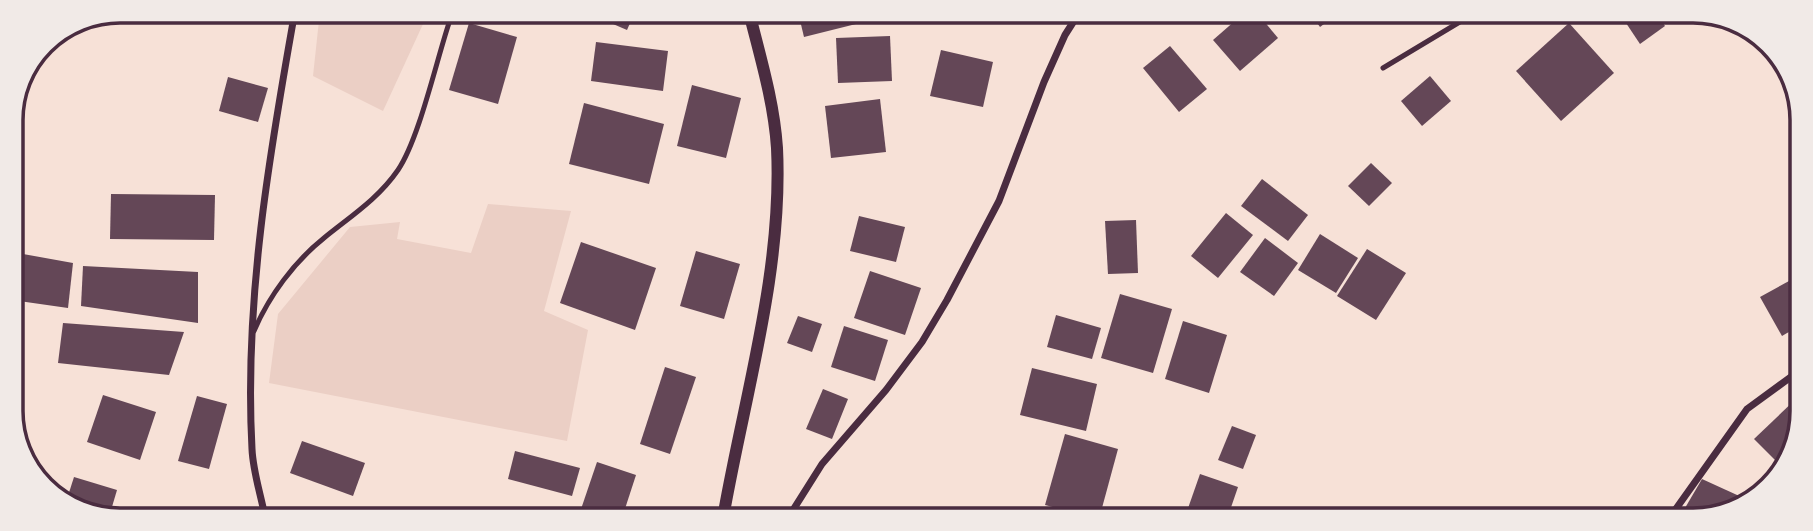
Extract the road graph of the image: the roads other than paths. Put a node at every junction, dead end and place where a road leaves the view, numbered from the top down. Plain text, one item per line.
1 (293, 23) edge
2 (449, 23) edge
3 (752, 23) edge
4 (1072, 23) edge
5 (1458, 23) edge
6 (1383, 68) dead end
7 (254, 332) junction
8 (1790, 378) edge
9 (263, 508) edge
10 (725, 508) edge
11 (794, 508) edge
12 (1677, 508) edge

1 - 7 street
2 - 7 lane
3 - 10 street
4 - 11 street
5 - 6 lane
7 - 9 street
8 - 12 street

